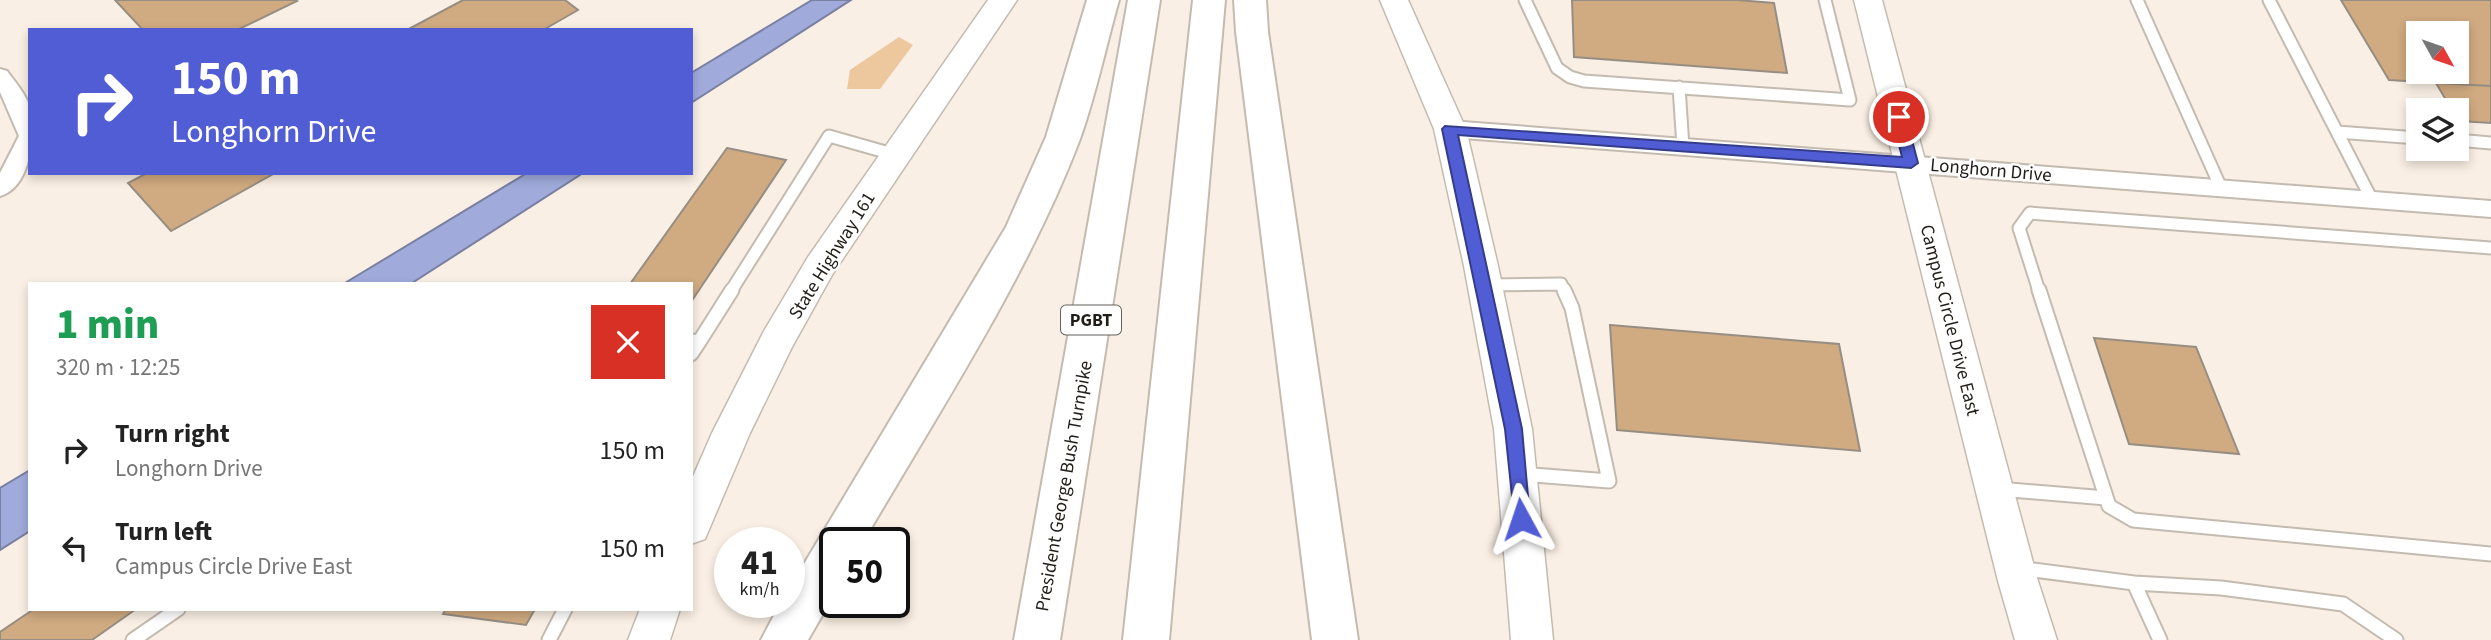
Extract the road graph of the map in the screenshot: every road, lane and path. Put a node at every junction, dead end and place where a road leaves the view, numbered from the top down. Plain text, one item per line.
1 (1003, 0) edge
2 (1103, 0) edge
3 (1144, 0) edge
4 (1209, 0) edge
5 (1250, 0) edge
6 (1394, 0) edge
7 (1525, 0) edge
8 (1825, 0) edge
9 (1868, 0) edge
10 (2137, 0) edge
11 (2269, 0) edge
12 (0, 76) edge
13 (1679, 88) junction
14 (1450, 129) junction
15 (28, 131) edge
16 (2337, 132) junction
17 (2406, 137) edge
18 (28, 140) edge
19 (2469, 141) edge
20 (2491, 143) edge
21 (1683, 147) junction
22 (897, 155) junction
23 (1911, 163) junction
24 (0, 188) edge
25 (2221, 188) junction
26 (2372, 200) junction
27 (2491, 209) edge
28 (2491, 248) edge
29 (1484, 285) junction
30 (695, 341) edge
31 (1517, 474) junction
32 (1994, 489) junction
33 (2106, 498) junction
34 (693, 522) edge
35 (849, 527) edge
36 (2491, 554) edge
37 (2015, 568) junction
38 (819, 579) edge
39 (2134, 583) junction
40 (175, 611) edge
41 (564, 611) edge
42 (659, 611) edge
43 (133, 640) edge
44 (549, 640) edge
45 (649, 640) edge
46 (784, 640) edge
47 (1037, 640) edge
48 (1146, 640) edge
49 (1335, 640) edge
50 (1532, 640) edge
51 (2036, 640) edge
52 (2160, 640) edge
53 (2396, 640) edge

1 - 22 main road, State Highway 161
2 - 35 highway
3 - 47 highway, President George Bush Turnpike / PGBT
4 - 48 highway
5 - 49 highway
6 - 14 main road
7 - 13 lane
8 - 13 lane
9 - 23 main road, Campus Circle Drive East
10 - 25 lane
11 - 16 lane
12 - 15 street
13 - 21 lane
14 - 21 street, Longhorn Drive
14 - 29 main road
16 - 17 lane
16 - 26 lane
18 - 24 street
19 - 20 lane
21 - 23 street, Longhorn Drive
22 - 30 lane
22 - 34 main road, State Highway 161
23 - 25 street, Longhorn Drive
23 - 32 main road, Campus Circle Drive East
25 - 26 street, Longhorn Drive
26 - 27 street, Longhorn Drive
28 - 33 lane
29 - 31 main road
29 - 31 lane
31 - 50 main road
32 - 33 lane
32 - 37 main road, Campus Circle Drive East
33 - 36 lane
37 - 39 lane
37 - 51 main road, Campus Circle Drive East
38 - 46 highway
39 - 52 lane
39 - 53 lane
40 - 43 lane
41 - 44 lane
42 - 45 main road

